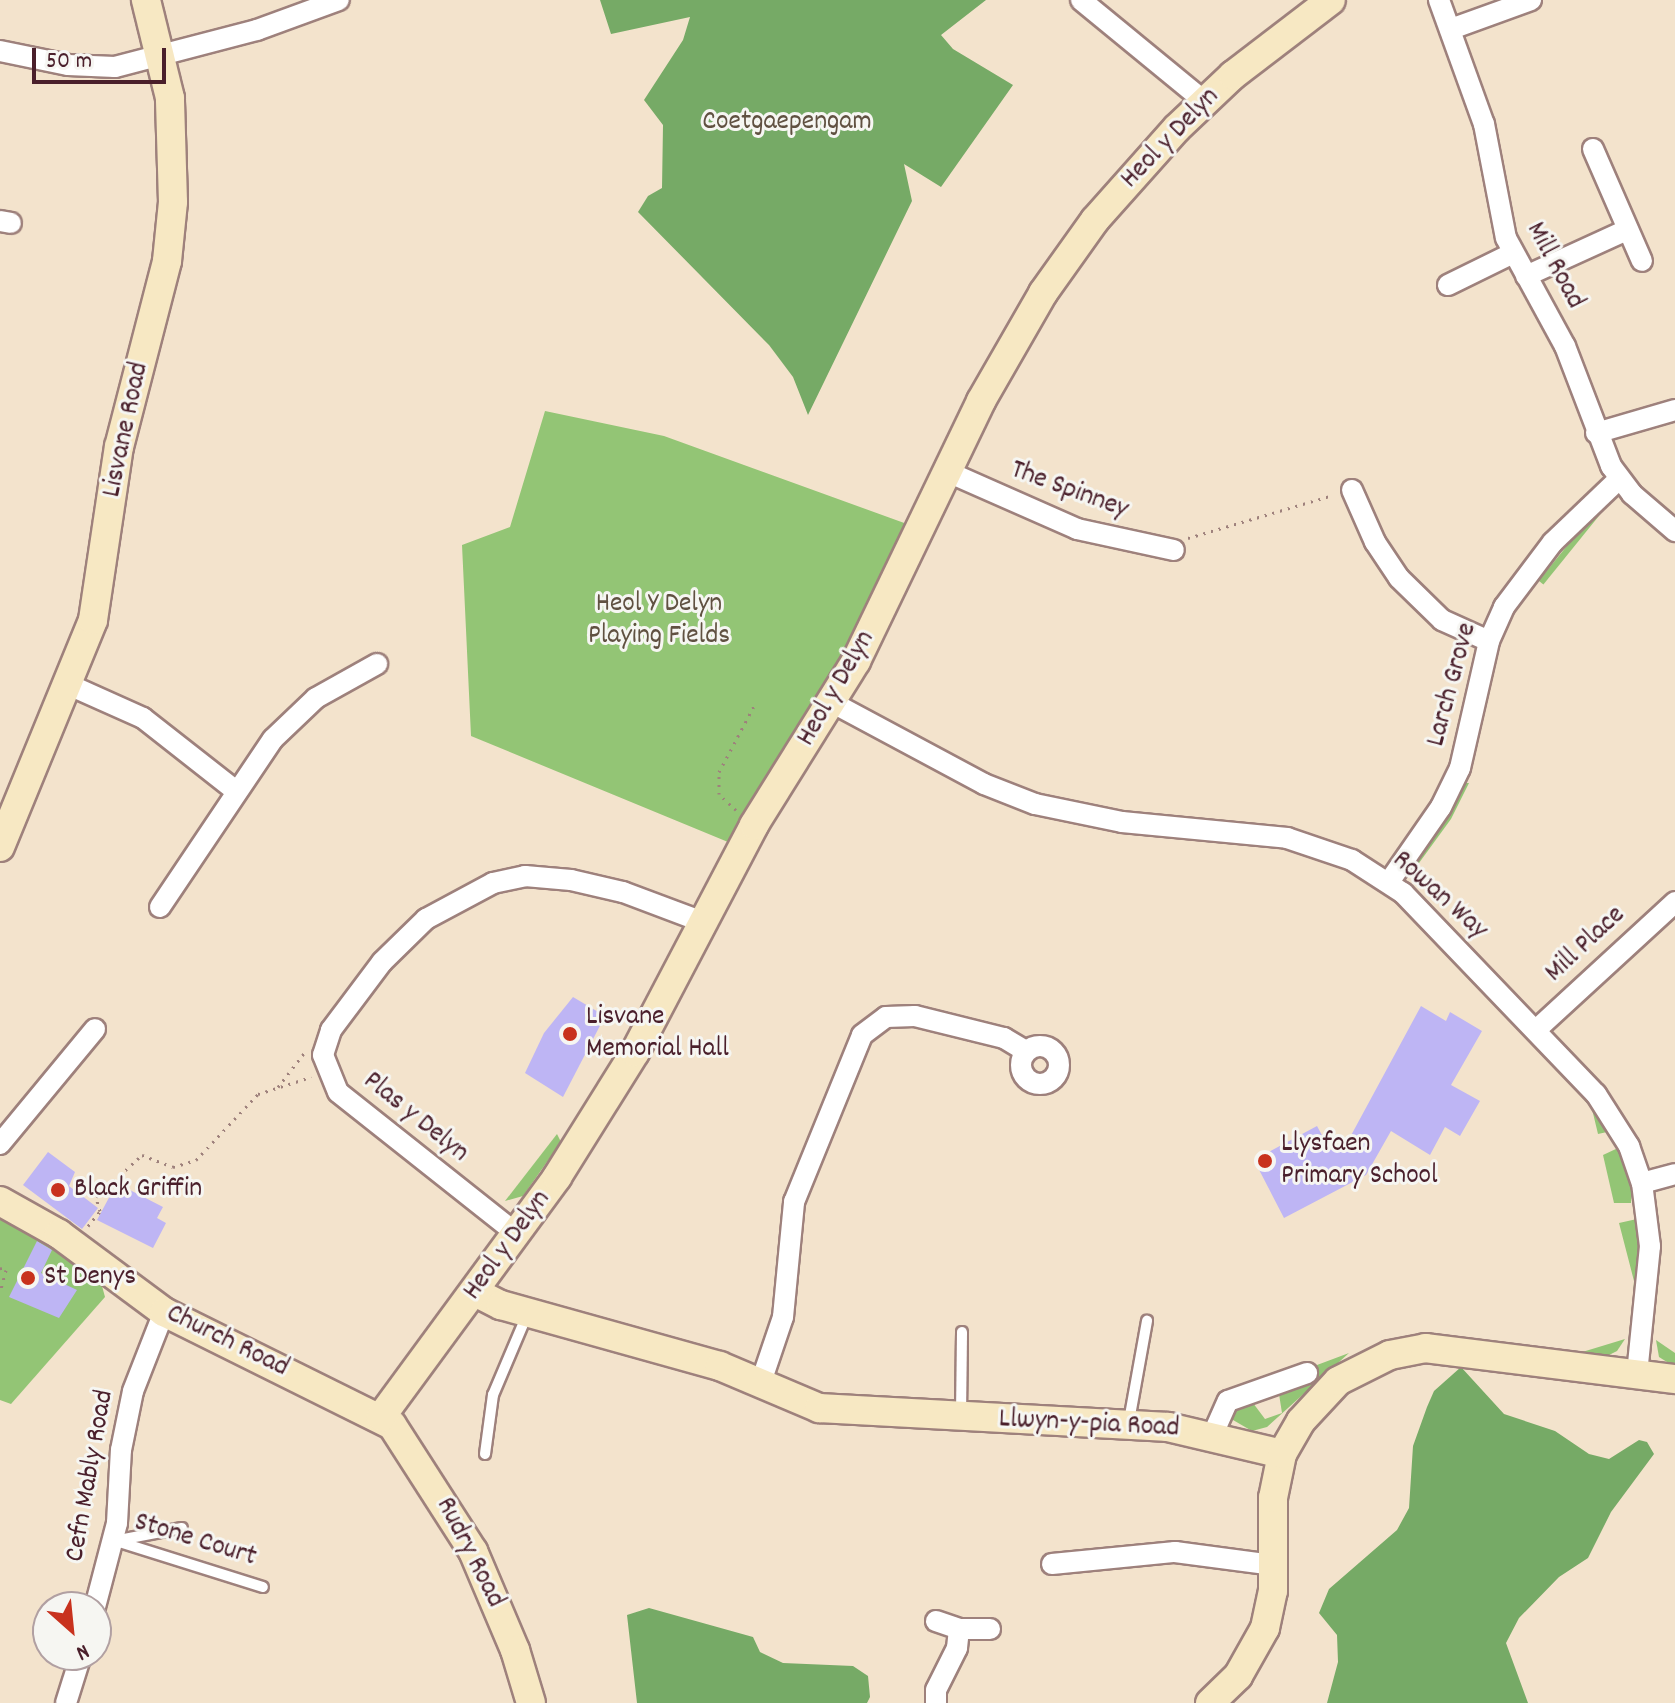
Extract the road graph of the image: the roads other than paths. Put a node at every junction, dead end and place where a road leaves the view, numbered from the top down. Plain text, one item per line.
1 (146, 0) edge
2 (339, 0) edge
3 (1081, 0) edge
4 (1331, 0) edge
5 (1439, 0) edge
6 (1531, 0) edge
7 (1451, 29) junction
8 (0, 51) edge
9 (160, 55) junction
10 (1204, 101) junction
11 (1593, 149) dead end
12 (1627, 230) junction
13 (1513, 253) junction
14 (1642, 261) dead end
15 (1526, 276) junction
16 (1448, 285) dead end
17 (1675, 410) edge
18 (1596, 433) junction
19 (948, 472) junction
20 (1619, 479) junction
21 (1352, 490) road end
22 (1675, 531) edge
23 (1174, 550) road end
24 (1489, 641) junction
25 (377, 664) dead end
26 (67, 684) junction
27 (833, 703) junction
28 (236, 791) junction
29 (0, 847) edge
30 (1389, 882) junction
31 (1675, 902) edge
32 (160, 907) dead end
33 (703, 922) junction
34 (95, 1029) dead end
35 (1536, 1030) junction
36 (1026, 1051) dead end
37 (0, 1144) edge
38 (1675, 1174) edge
39 (1642, 1183) junction
40 (0, 1201) edge
41 (517, 1234) junction
42 (475, 1292) junction
43 (164, 1312) junction
44 (527, 1313) junction
45 (1147, 1321) dead end
46 (962, 1332) dead end
47 (1307, 1373) dead end
48 (1637, 1374) junction
49 (1675, 1379) edge
50 (761, 1382) junction
51 (381, 1417) junction
52 (961, 1417) junction
53 (1129, 1426) junction
54 (1213, 1434) junction
55 (485, 1454) dead end
56 (1282, 1454) junction
57 (182, 1528) dead end
58 (113, 1540) junction
59 (1052, 1564) dead end
60 (1274, 1565) junction
61 (263, 1587) dead end
62 (99, 1591) edge
63 (936, 1621) dead end
64 (959, 1629) junction
65 (990, 1629) dead end
66 (76, 1671) edge
67 (66, 1703) edge
68 (531, 1703) edge
69 (936, 1703) edge
70 (1210, 1703) edge

1 - 9 street, Lisvane Road
2 - 9 street
3 - 10 street
4 - 10 street, Heol y Delyn
5 - 7 street, Mill Road
6 - 7 street
7 - 13 street, Mill Road
8 - 9 street
9 - 26 street, Lisvane Road
10 - 19 street, Heol y Delyn
11 - 12 street
12 - 14 street
12 - 15 street
13 - 15 street, Mill Road
13 - 16 street
15 - 18 street, Mill Road
17 - 18 street
18 - 20 street, Mill Road
19 - 23 street, The Spinney
19 - 27 street, Heol y Delyn
20 - 22 street, Mill Road
20 - 24 street, Larch Grove
21 - 24 street
24 - 30 street, Larch Grove
25 - 28 street
26 - 28 street
26 - 29 street, Lisvane Road
27 - 30 street, Rowan Way
27 - 33 street, Heol y Delyn
28 - 32 street
30 - 35 street, Rowan Way
31 - 35 street, Mill Place
33 - 41 street, Heol y Delyn
33 - 41 street, Plas y Delyn
34 - 37 street
35 - 39 street, Rowan Way
36 - 50 street
38 - 39 street
39 - 48 street, Rowan Way
40 - 43 street, Church Road
41 - 42 street, Heol y Delyn
42 - 44 street, Llwyn-y-pia Road
42 - 51 street, Heol y Delyn
43 - 51 street, Church Road
43 - 58 street, Cefn Mably Road
44 - 50 street, Llwyn-y-pia Road
44 - 55 lane
45 - 53 lane
46 - 52 lane
47 - 54 street
48 - 49 street
48 - 56 street
50 - 52 street, Llwyn-y-pia Road
51 - 68 street, Rudry Road
52 - 53 street, Llwyn-y-pia Road
53 - 54 street, Llwyn-y-pia Road
54 - 56 street, Llwyn-y-pia Road
56 - 60 street
57 - 58 lane
58 - 61 lane, Stone Court
58 - 62 street, Cefn Mably Road
59 - 60 street
60 - 70 street
63 - 64 street
64 - 65 street
64 - 69 street
66 - 67 street

